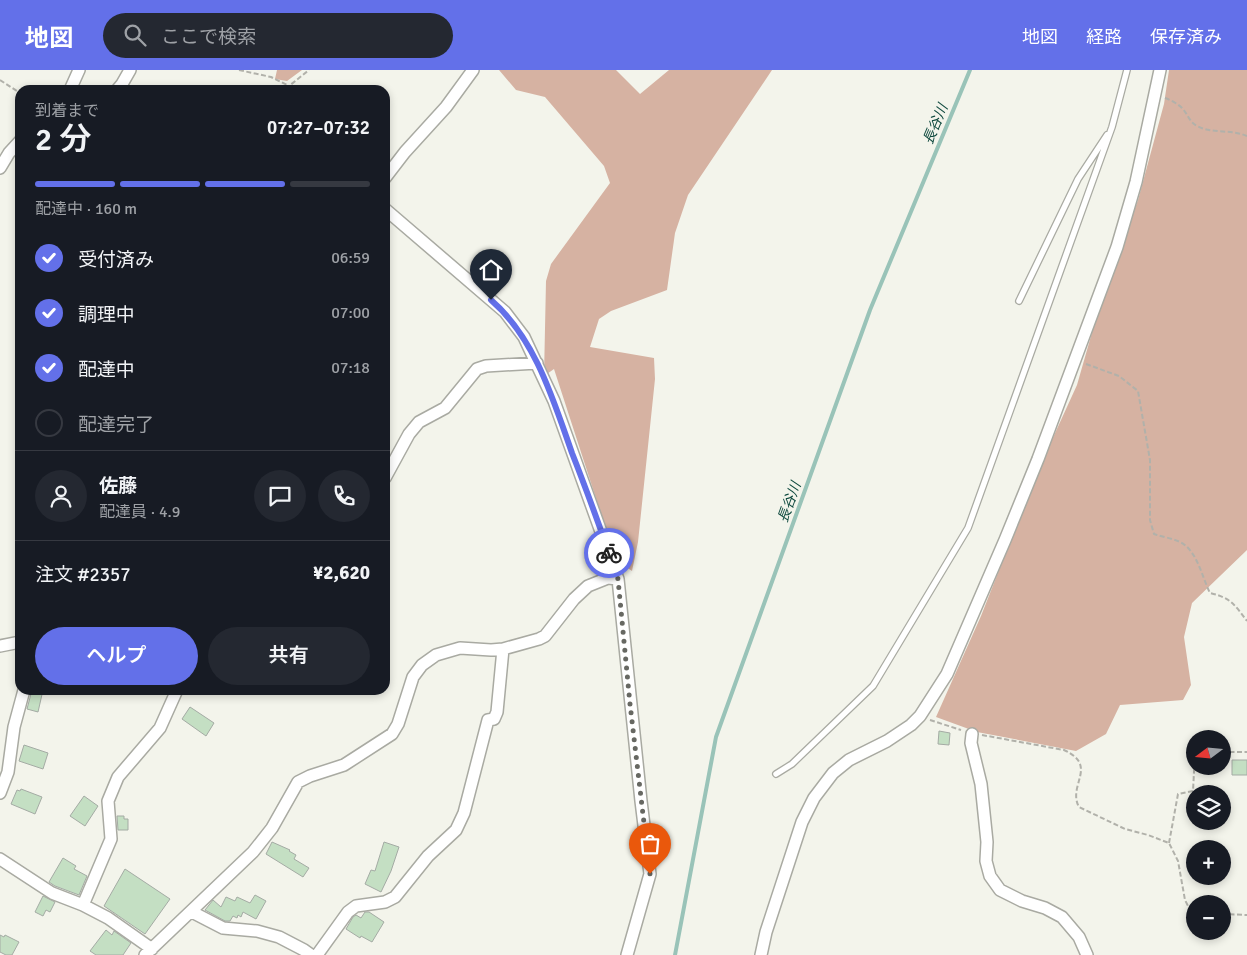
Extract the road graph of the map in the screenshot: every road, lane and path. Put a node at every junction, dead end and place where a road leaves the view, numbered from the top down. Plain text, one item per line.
1 (79, 70) edge
2 (130, 70) edge
3 (239, 70) edge
4 (309, 70) edge
5 (472, 70) edge
6 (1127, 70) edge
7 (1160, 70) edge
8 (0, 80) edge
9 (72, 85) edge
10 (121, 85) edge
11 (287, 85) edge
12 (290, 85) edge
13 (15, 90) edge
14 (1156, 94) junction
15 (1112, 127) junction
16 (1247, 136) edge
17 (15, 145) edge
18 (0, 168) edge
19 (390, 172) edge
20 (390, 212) edge
21 (1019, 301) dead end
22 (1075, 360) junction
23 (537, 363) junction
24 (390, 469) edge
25 (618, 579) junction
26 (1247, 621) edge
27 (15, 643) edge
28 (0, 646) edge
29 (502, 649) junction
30 (23, 695) edge
31 (175, 695) edge
32 (920, 716) junction
33 (972, 734) junction
34 (1231, 752) edge
35 (1247, 752) edge
36 (776, 774) dead end
37 (1194, 775) edge
38 (0, 792) edge
39 (1168, 843) junction
40 (0, 859) edge
41 (1186, 903) edge
42 (83, 905) junction
43 (192, 912) junction
44 (1231, 914) edge
45 (1247, 915) edge
46 (149, 952) edge
47 (310, 955) edge
48 (317, 955) edge
49 (627, 955) edge
50 (761, 955) edge
51 (1087, 955) edge

1 - 9 street
2 - 10 street
3 - 11 path
4 - 12 path
5 - 19 street
6 - 15 lane
7 - 14 street
8 - 13 path
14 - 16 path
14 - 22 street
15 - 21 lane
15 - 36 lane
17 - 18 street
20 - 23 street
22 - 26 path
22 - 32 street
23 - 24 street
23 - 25 street
25 - 29 street
25 - 49 street
27 - 28 street
29 - 43 street
29 - 48 street
30 - 38 street
31 - 42 street
32 - 33 path
32 - 50 street
33 - 39 path
33 - 51 street
34 - 35 path
37 - 39 path
39 - 41 path
40 - 42 street
42 - 46 street
43 - 46 street
43 - 47 street
44 - 45 path

